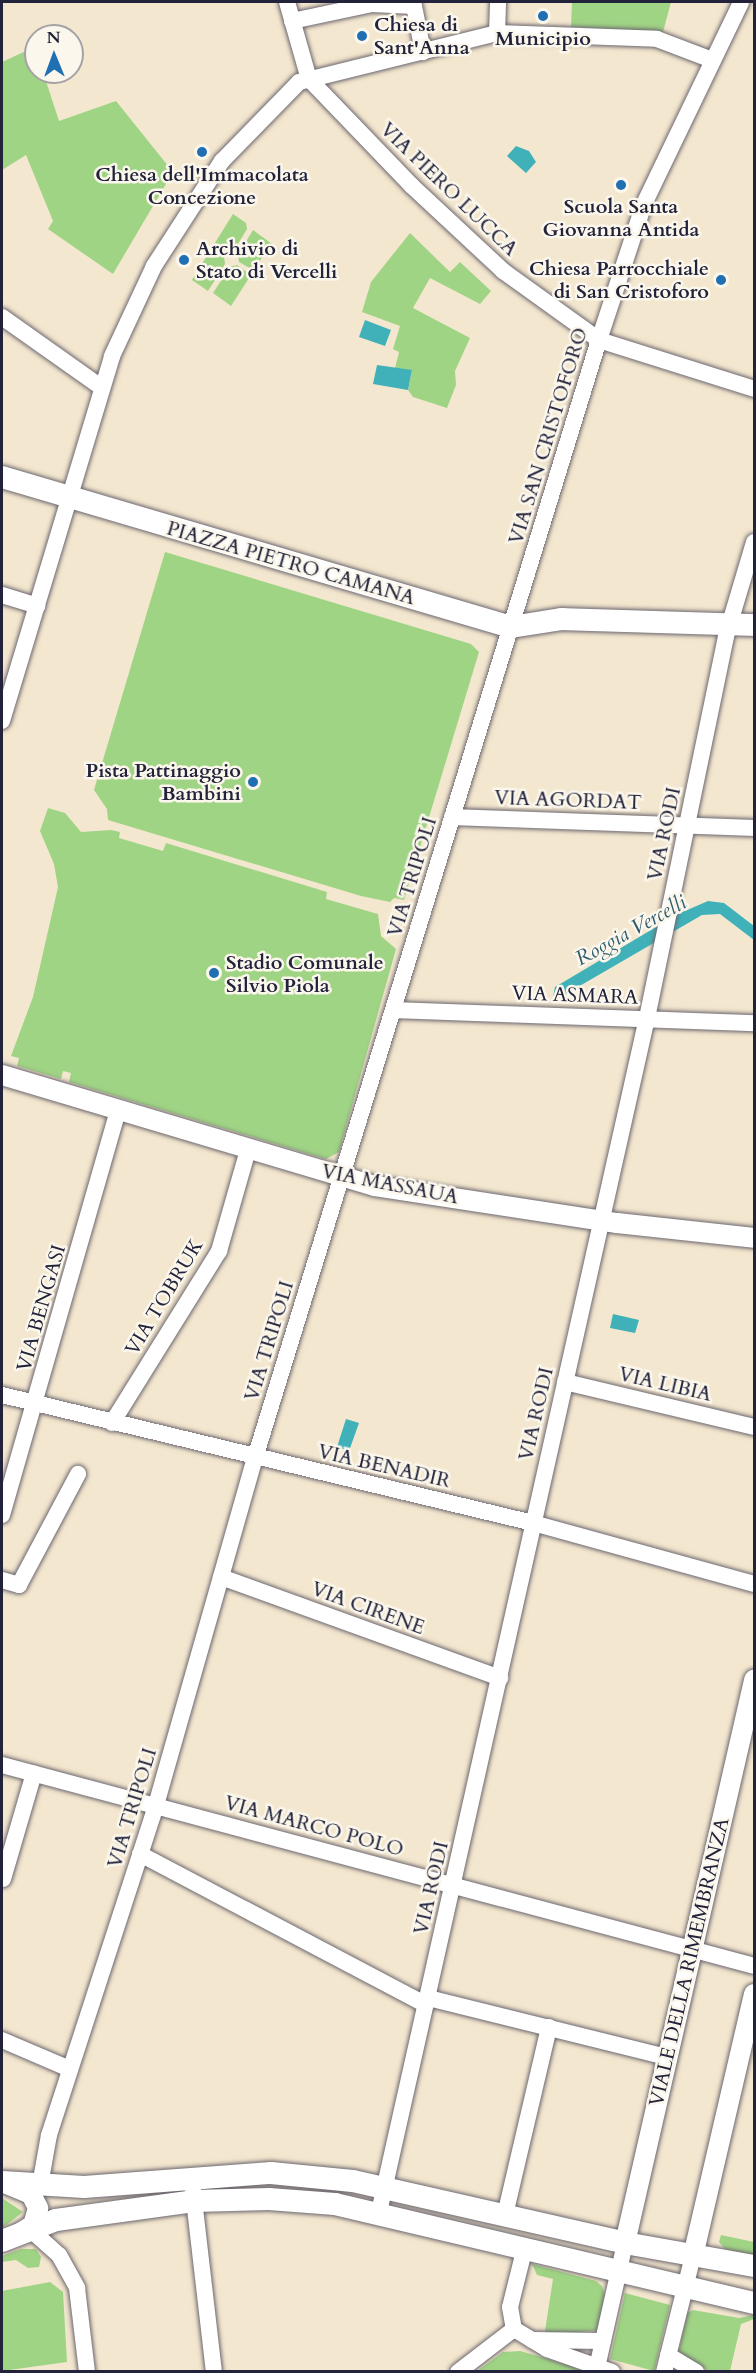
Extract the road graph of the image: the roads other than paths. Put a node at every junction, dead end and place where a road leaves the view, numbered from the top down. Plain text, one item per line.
1 (287, 2) edge
2 (498, 2) edge
3 (741, 2) edge
4 (292, 21) junction
5 (497, 33) junction
6 (423, 52) junction
7 (712, 60) junction
8 (309, 79) junction
9 (2, 317) edge
10 (599, 340) junction
11 (101, 387) junction
12 (754, 389) edge
13 (2, 477) edge
14 (71, 499) junction
15 (754, 542) edge
16 (2, 595) edge
17 (37, 606) junction
18 (730, 624) junction
19 (754, 625) edge
20 (511, 627) junction
21 (2, 721) edge
22 (452, 817) junction
23 (688, 826) junction
24 (754, 828) edge
25 (394, 1010) junction
26 (647, 1018) junction
27 (754, 1023) edge
28 (2, 1075) edge
29 (118, 1111) junction
30 (248, 1150) junction
31 (342, 1177) junction
32 (600, 1221) junction
33 (754, 1238) edge
34 (565, 1382) junction
35 (2, 1395) edge
36 (36, 1404) junction
37 (112, 1423) junction
38 (754, 1427) edge
39 (255, 1458) junction
40 (78, 1474) dead end
41 (2, 1515) edge
42 (533, 1523) junction
43 (221, 1577) junction
44 (2, 1580) edge
45 (754, 1584) edge
46 (500, 1678) junction
47 (754, 1680) edge
48 (2, 1765) edge
49 (34, 1773) junction
50 (156, 1805) junction
51 (140, 1854) junction
52 (3, 1879) edge
53 (453, 1885) junction
54 (691, 1950) junction
55 (754, 1966) edge
56 (754, 1994) edge
57 (427, 2001) junction
58 (549, 2027) junction
59 (2, 2040) edge
60 (667, 2057) junction
61 (70, 2069) junction
62 (192, 2177) junction
63 (3, 2182) edge
64 (40, 2185) junction
65 (385, 2186) junction
66 (194, 2201) junction
67 (379, 2212) junction
68 (505, 2215) junction
69 (15, 2236) edge
70 (625, 2243) junction
71 (525, 2247) junction
72 (693, 2256) junction
73 (754, 2266) edge
74 (617, 2270) junction
75 (685, 2286) junction
76 (754, 2303) edge
77 (514, 2329) junction
78 (529, 2340) junction
79 (603, 2341) junction
80 (666, 2363) edge
81 (602, 2370) edge
82 (87, 2372) edge
83 (214, 2372) edge
84 (458, 2372) edge
85 (696, 2372) edge

1 - 4 street
2 - 5 street
3 - 7 street, VIA SAN CRISTOFORO
4 - 6 street
4 - 8 street
5 - 6 street
5 - 7 street
6 - 8 street
7 - 10 street, VIA SAN CRISTOFORO
8 - 10 street, VIA PIERO LUCCA
8 - 11 street
9 - 11 street
10 - 12 street, VIA PIERO LUCCA
10 - 20 street, VIA SAN CRISTOFORO
11 - 14 street
13 - 14 main road, PIAZZA PIETRO CAMANA
14 - 17 street
14 - 20 main road, PIAZZA PIETRO CAMANA
15 - 18 street, VIA RODI
16 - 17 street
17 - 21 street
18 - 19 main road
18 - 20 main road
18 - 23 street, VIA RODI
20 - 22 street, VIA TRIPOLI
22 - 23 street, VIA AGORDAT
22 - 25 street, VIA TRIPOLI
23 - 24 street, VIA AGORDAT
23 - 26 street, VIA RODI
25 - 26 street, VIA ASMARA
25 - 31 street, VIA TRIPOLI
26 - 27 street, VIA ASMARA
26 - 32 street, VIA RODI
28 - 29 street, VIA MASSAUA
29 - 30 street, VIA MASSAUA
29 - 36 street, VIA BENGASI
30 - 31 street, VIA MASSAUA
30 - 37 street, VIA TOBRUK
31 - 32 street, VIA MASSAUA
31 - 39 street, VIA TRIPOLI
32 - 33 street, VIA MASSAUA
32 - 34 street, VIA RODI
34 - 38 street, VIA LIBIA
34 - 42 street, VIA RODI
35 - 36 street, VIA BENADIR
36 - 37 street, VIA BENADIR
36 - 41 street, VIA BENGASI
37 - 39 street, VIA BENADIR
39 - 42 street, VIA BENADIR
39 - 43 street, VIA TRIPOLI
40 - 44 street
42 - 45 street, VIA BENADIR
42 - 46 street, VIA RODI
43 - 46 street, VIA CIRENE
43 - 50 street, VIA TRIPOLI
46 - 53 street, VIA RODI
47 - 54 street, VIALE DELLA RIMEMBRANZA
48 - 49 street, VIA MARCO POLO
49 - 50 street, VIA MARCO POLO
49 - 52 street
50 - 51 street, VIA TRIPOLI
50 - 53 street, VIA MARCO POLO
51 - 57 street
51 - 61 street, VIA TRIPOLI
53 - 54 street, VIA MARCO POLO
53 - 57 street, VIA RODI
54 - 55 street, VIA MARCO POLO
54 - 60 street, VIALE DELLA RIMEMBRANZA
56 - 72 street
57 - 58 street
57 - 65 street, VIA RODI
58 - 60 street
58 - 68 street
59 - 61 street
60 - 70 street, VIALE DELLA RIMEMBRANZA
61 - 64 street, VIA TRIPOLI
62 - 64 main road
62 - 65 main road
62 - 66 street
63 - 64 main road
63 - 69 street
65 - 67 street, VIA RODI
65 - 68 main road
66 - 67 main road
66 - 69 main road
66 - 83 street
67 - 71 main road
68 - 70 main road
69 - 82 street
70 - 72 main road
70 - 74 street
71 - 74 main road
71 - 77 street
72 - 73 main road
72 - 75 street
74 - 75 main road
74 - 79 street
75 - 76 main road
75 - 80 street
77 - 78 street
77 - 84 street
78 - 79 street
78 - 81 street
79 - 81 street
80 - 85 street

